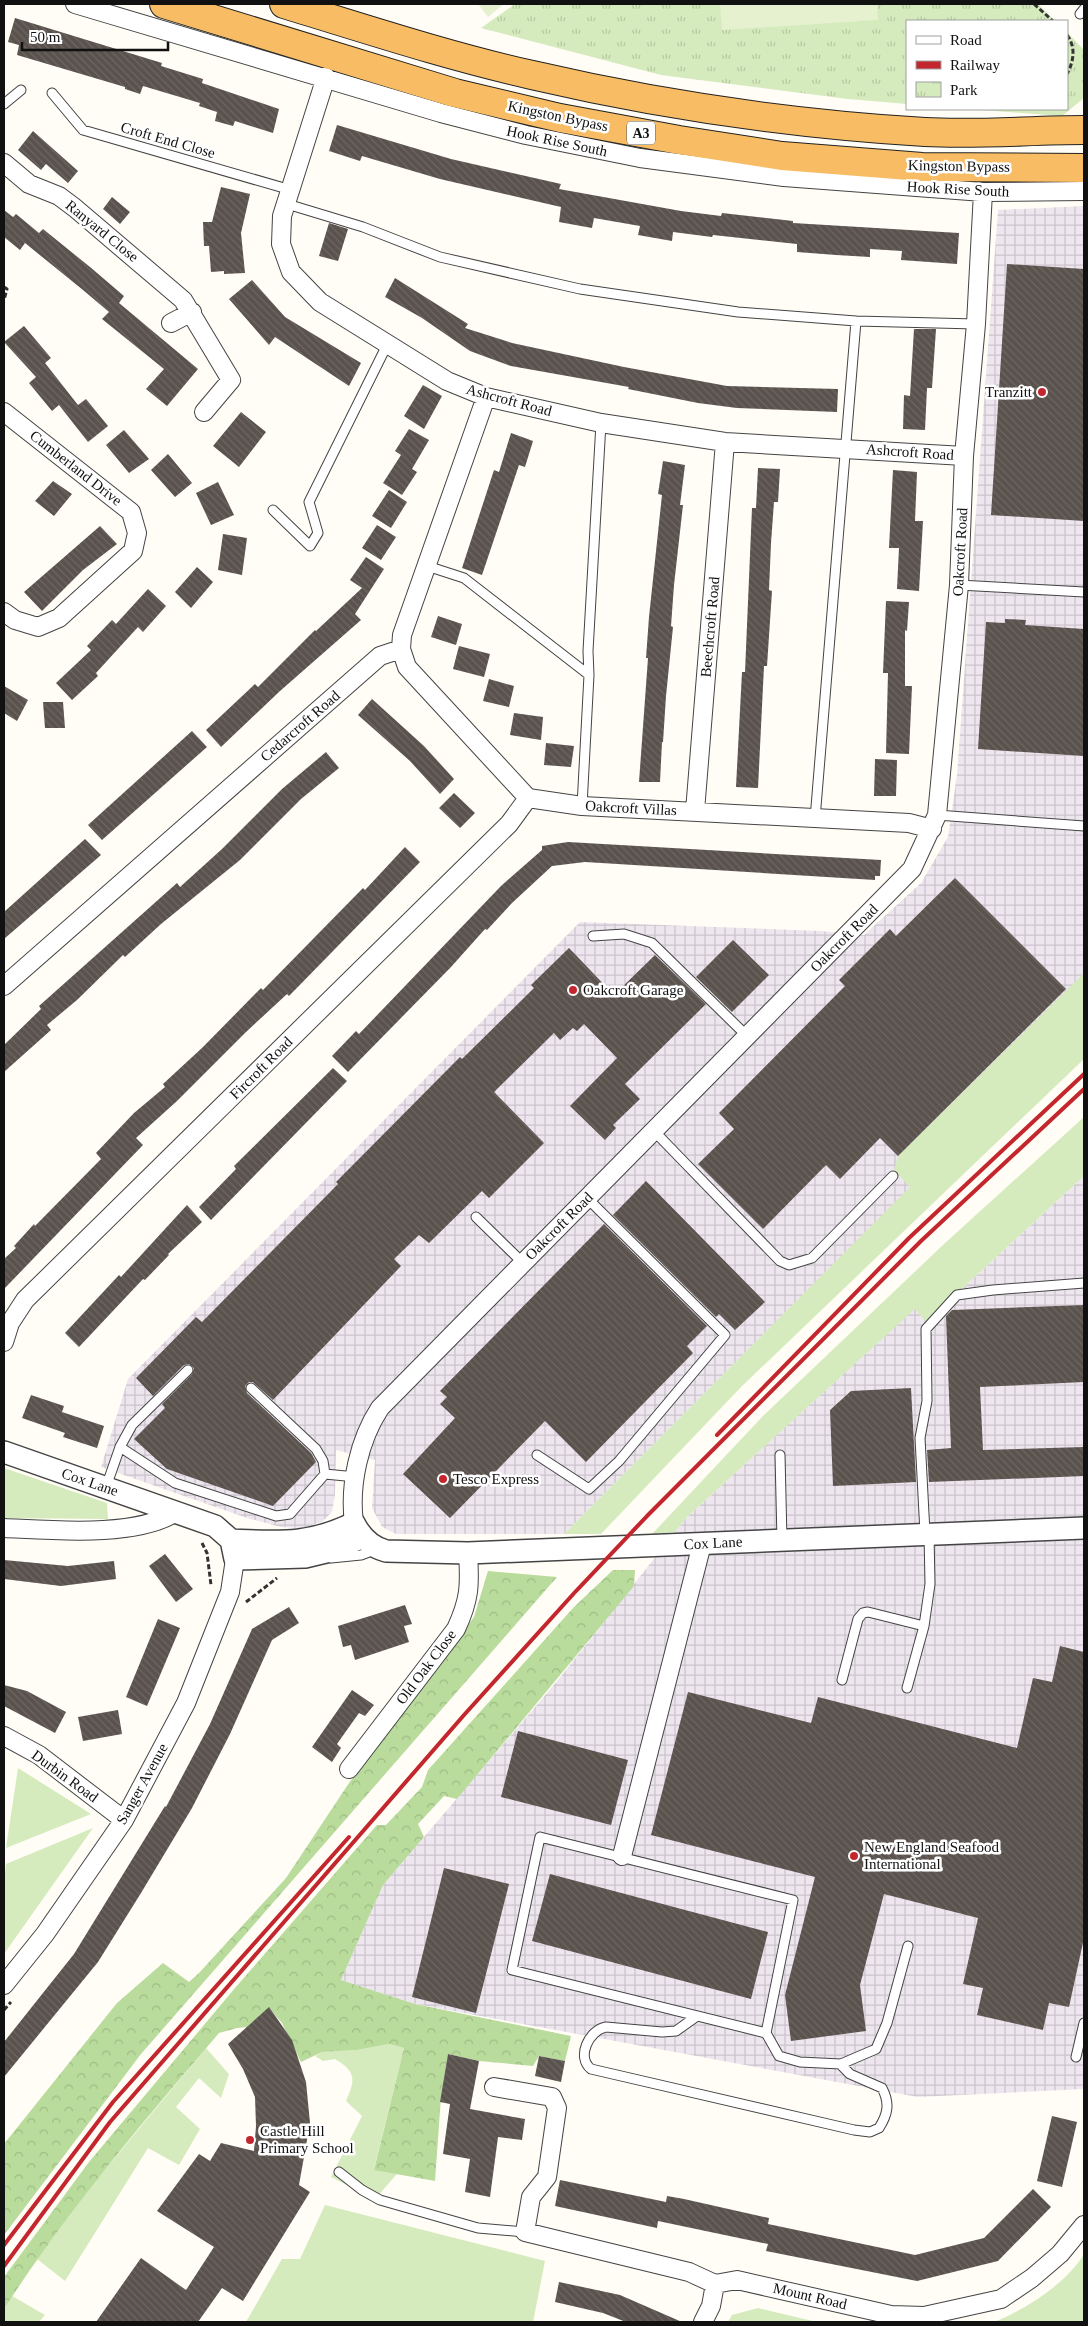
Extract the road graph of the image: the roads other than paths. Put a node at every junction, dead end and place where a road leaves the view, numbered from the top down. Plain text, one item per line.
1 (76, 4) edge
2 (164, 4) edge
3 (284, 4) edge
4 (326, 77) junction
5 (21, 90) dead end
6 (52, 93) dead end
7 (4, 104) edge
8 (1084, 130) edge
9 (4, 163) edge
10 (1084, 168) edge
11 (1084, 191) edge
12 (983, 192) junction
13 (289, 197) junction
14 (192, 312) junction
15 (856, 321) junction
16 (171, 323) dead end
17 (976, 324) junction
18 (388, 345) junction
19 (486, 397) junction
20 (4, 412) edge
21 (204, 412) dead end
22 (602, 423) junction
23 (726, 442) junction
24 (846, 448) junction
25 (964, 456) junction
26 (274, 510) dead end
27 (427, 566) junction
28 (959, 585) junction
29 (1084, 592) edge
30 (4, 612) edge
31 (400, 649) junction
32 (590, 675) junction
33 (528, 798) junction
34 (582, 806) junction
35 (695, 811) junction
36 (815, 819) junction
37 (935, 822) junction
38 (1084, 826) edge
39 (593, 936) dead end
40 (4, 986) edge
41 (747, 1036) junction
42 (654, 1132) junction
43 (893, 1176) dead end
44 (587, 1198) junction
45 (476, 1217) dead end
46 (523, 1263) junction
47 (1084, 1283) edge
48 (4, 1342) edge
49 (188, 1370) dead end
50 (251, 1388) dead end
51 (120, 1447) junction
52 (4, 1452) edge
53 (537, 1455) dead end
54 (780, 1455) dead end
55 (325, 1474) junction
56 (356, 1477) junction
57 (106, 1487) junction
58 (182, 1514) junction
59 (4, 1528) edge
60 (1084, 1528) edge
61 (927, 1534) junction
62 (365, 1536) junction
63 (231, 1537) junction
64 (782, 1540) junction
65 (702, 1544) junction
66 (304, 1549) junction
67 (468, 1553) junction
68 (924, 1626) junction
69 (842, 1680) dead end
70 (907, 1688) dead end
71 (4, 1736) edge
72 (349, 1769) dead end
73 (124, 1820) junction
74 (622, 1856) junction
75 (908, 1946) dead end
76 (4, 1986) edge
77 (697, 2016) junction
78 (1084, 2023) edge
79 (766, 2033) junction
80 (1076, 2056) dead end
81 (840, 2064) junction
82 (494, 2087) dead end
83 (339, 2172) dead end
84 (1084, 2225) edge
85 (525, 2232) junction
86 (716, 2284) junction
87 (704, 2322) edge

1 - 4 street, Hook Rise South
2 - 10 highway, Kingston Bypass / A3
3 - 8 highway, A3
4 - 12 street, Hook Rise South
4 - 13 street, Ashcroft Road
5 - 7 lane
6 - 13 lane, Croft End Close
9 - 14 street, Ranyard Close
11 - 12 street, Hook Rise South
12 - 17 street, Oakcroft Road
13 - 15 lane, Croft End Close
13 - 18 street, Ashcroft Road
14 - 16 street
14 - 21 street, Ranyard Close
15 - 17 lane, Croft End Close
15 - 24 lane
17 - 25 street, Oakcroft Road
18 - 19 street, Ashcroft Road
18 - 26 lane
19 - 22 street, Ashcroft Road
19 - 27 street
20 - 30 street, Cumberland Drive
22 - 23 street, Ashcroft Road
22 - 32 lane
23 - 24 street, Ashcroft Road
23 - 35 street, Beechcroft Road
24 - 25 street, Ashcroft Road
24 - 36 lane
25 - 28 street, Oakcroft Road
27 - 31 street
27 - 32 lane
28 - 29 lane
28 - 37 street, Oakcroft Road
31 - 33 street
31 - 40 street, Cedarcroft Road
32 - 34 lane
33 - 34 street, Oakcroft Villas
33 - 48 street, Fircroft Road
34 - 35 street, Oakcroft Villas
35 - 36 street, Oakcroft Villas
36 - 37 street, Oakcroft Villas
37 - 38 lane
37 - 41 street, Oakcroft Road
39 - 41 lane
41 - 42 street, Oakcroft Road
42 - 43 lane
42 - 44 street, Oakcroft Road
44 - 46 street, Oakcroft Road
44 - 53 lane
45 - 46 lane
46 - 56 street, Oakcroft Road
47 - 61 lane
49 - 51 lane
50 - 55 lane
51 - 55 lane
51 - 57 lane
52 - 57 street, Cox Lane
54 - 64 lane
55 - 56 lane
56 - 62 street, Oakcroft Road
57 - 58 street, Cox Lane
58 - 59 street
58 - 63 street, Cox Lane
60 - 61 street, Cox Lane
61 - 64 street, Cox Lane
61 - 68 lane
62 - 66 street
62 - 67 street, Cox Lane
63 - 66 street
63 - 66 lane
63 - 73 street, Sanger Avenue
64 - 65 street, Cox Lane
65 - 67 street, Cox Lane
65 - 74 street
67 - 72 street, Old Oak Close
68 - 69 lane
68 - 70 lane
71 - 73 street, Durbin Road
73 - 76 street, Sanger Avenue
74 - 77 lane
74 - 79 lane
75 - 81 lane
77 - 79 lane
77 - 81 lane
78 - 80 lane
79 - 81 lane
82 - 85 street
83 - 85 lane
84 - 86 street, Mount Road
85 - 86 street
86 - 87 street

